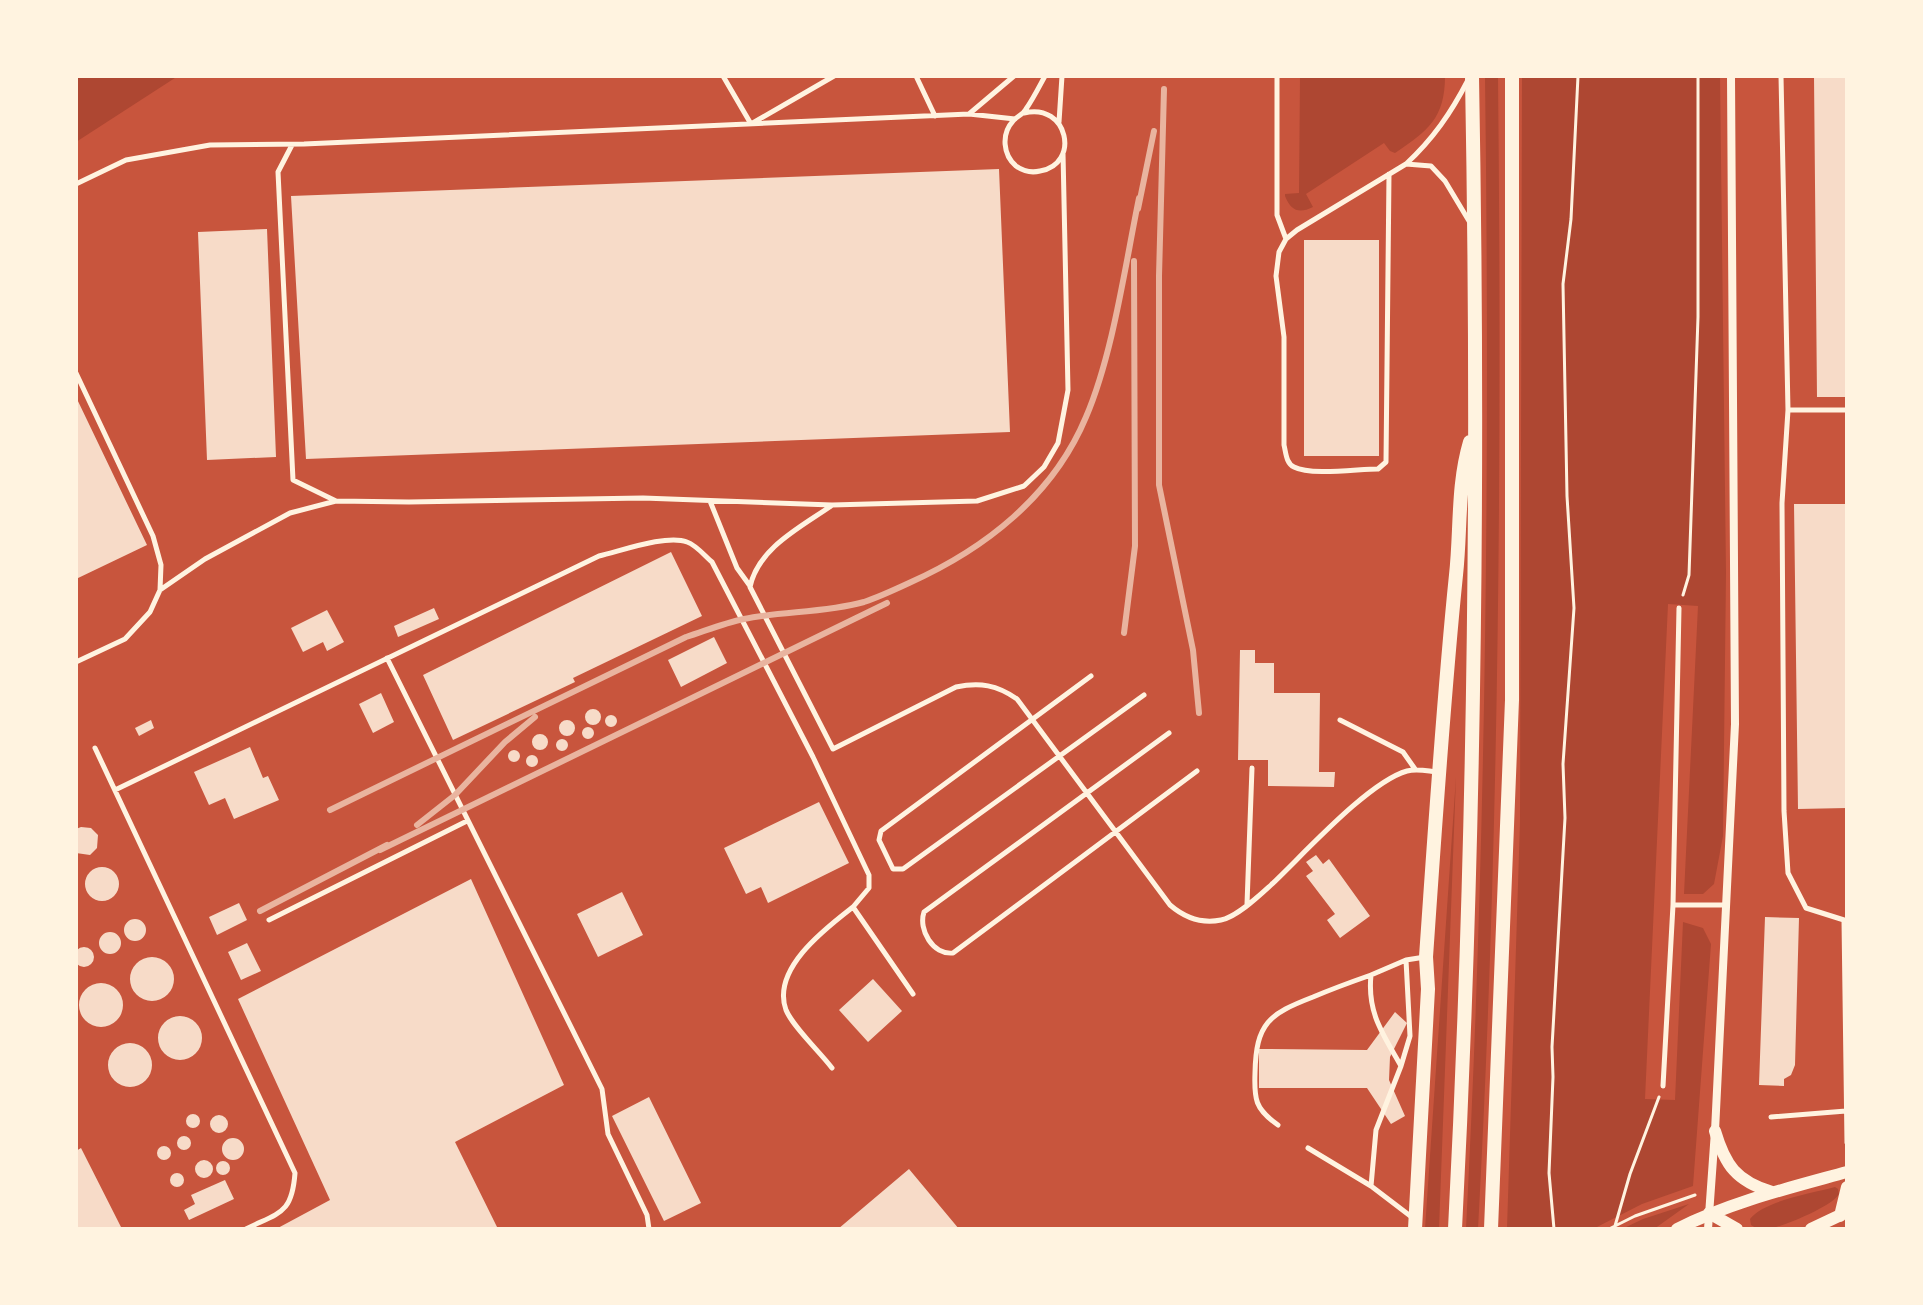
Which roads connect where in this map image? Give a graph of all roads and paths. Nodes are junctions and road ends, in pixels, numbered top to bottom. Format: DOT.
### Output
graph roads {
  1 [pos="723,76"];
  2 [pos="834,76"];
  3 [pos="916,76"];
  4 [pos="1014,76"];
  5 [pos="1045,76"];
  6 [pos="1062,76"];
  7 [pos="1277,76"];
  8 [pos="1471,76"];
  9 [pos="1512,76"];
  10 [pos="1578,76"];
  11 [pos="1698,76"];
  12 [pos="1731,76"];
  13 [pos="1781,76"];
  14 [pos="1024,113"];
  15 [pos="969,114"];
  16 [pos="935,116"];
  17 [pos="1015,119"];
  18 [pos="1059,123"];
  19 [pos="751,124"];
  20 [pos="293,144"];
  21 [pos="1063,153"];
  22 [pos="1406,164"];
  23 [pos="1389,174"];
  24 [pos="76,184"];
  25 [pos="1475,230"];
  26 [pos="1286,239"];
  27 [pos="76,373"];
  28 [pos="1788,410"];
  29 [pos="1847,410"];
  30 [pos="1476,422"];
  31 [pos="710,500"];
  32 [pos="336,501"];
  33 [pos="832,505"];
  34 [pos="750,587"];
  35 [pos="160,590"];
  36 [pos="1679,608"];
  37 [pos="387,658"];
  38 [pos="76,662"];
  39 [pos="1091,676"];
  40 [pos="1144,695"];
  41 [pos="1032,720"];
  42 [pos="1340,720"];
  43 [pos="1169,733"];
  44 [pos="95,748"];
  45 [pos="1060,757"];
  46 [pos="1252,768"];
  47 [pos="1415,769"];
  48 [pos="1197,771"];
  49 [pos="1439,772"];
  50 [pos="115,790"];
  51 [pos="1087,795"];
  52 [pos="467,821"];
  53 [pos="1116,832"];
  54 [pos="1247,905"];
  55 [pos="1673,905"];
  56 [pos="1727,905"];
  57 [pos="853,907"];
  58 [pos="269,920"];
  59 [pos="1845,920"];
  60 [pos="1426,957"];
  61 [pos="1406,960"];
  62 [pos="1371,975"];
  63 [pos="913,994"];
  64 [pos="1401,1066"];
  65 [pos="832,1068"];
  66 [pos="1663,1086"];
  67 [pos="1846,1111"];
  68 [pos="1771,1117"];
  69 [pos="1278,1125"];
  70 [pos="1715,1131"];
  71 [pos="1847,1143"];
  72 [pos="1308,1148"];
  73 [pos="1847,1172"];
  74 [pos="1371,1186"];
  75 [pos="1847,1187"];
  76 [pos="1772,1192"];
  77 [pos="1695,1195"];
  78 [pos="1709,1213"];
  79 [pos="1844,1214"];
  80 [pos="1416,1225"];
  81 [pos="1615,1226"];
  82 [pos="246,1229"];
  83 [pos="649,1229"];
  84 [pos="1455,1229"];
  85 [pos="1491,1229"];
  86 [pos="1554,1229"];
  87 [pos="1609,1229"];
  88 [pos="1677,1229"];
  89 [pos="1708,1229"];
  90 [pos="1737,1229"];
  91 [pos="1811,1229"];
  1 -- 19 [label="lane"];
  2 -- 19 [label="lane"];
  3 -- 16 [label="lane"];
  4 -- 15 [label="lane"];
  5 -- 14 [label="lane"];
  6 -- 18 [label="lane"];
  7 -- 26 [label="lane"];
  8 -- 22 [label="lane"];
  8 -- 25 [label="main road"];
  9 -- 85 [label="main road"];
  10 -- 86 [label="path"];
  11 -- 36 [label="path"];
  12 -- 56 [label="street"];
  13 -- 28 [label="lane"];
  14 -- 17 [label="lane"];
  14 -- 18 [label="lane"];
  15 -- 16 [label="lane"];
  15 -- 17 [label="lane"];
  16 -- 19 [label="lane"];
  17 -- 21 [label="lane"];
  18 -- 21 [label="lane"];
  19 -- 20 [label="lane"];
  20 -- 24 [label="lane"];
  20 -- 32 [label="lane"];
  21 -- 33 [label="lane"];
  22 -- 23 [label="lane"];
  22 -- 25 [label="lane"];
  23 -- 26 [label="lane"];
  23 -- 26 [label="lane"];
  25 -- 30 [label="main road"];
  27 -- 35 [label="lane"];
  28 -- 29 [label="lane"];
  28 -- 59 [label="lane"];
  30 -- 49 [label="main road"];
  30 -- 84 [label="main road"];
  31 -- 32 [label="lane"];
  31 -- 33 [label="lane"];
  31 -- 34 [label="lane"];
  32 -- 35 [label="lane"];
  33 -- 34 [label="lane"];
  34 -- 41 [label="lane"];
  35 -- 38 [label="lane"];
  36 -- 55 [label="lane"];
  37 -- 50 [label="lane"];
  37 -- 52 [label="lane"];
  37 -- 57 [label="lane"];
  39 -- 41 [label="lane"];
  40 -- 45 [label="lane"];
  41 -- 45 [label="lane"];
  41 -- 45 [label="lane"];
  42 -- 47 [label="lane"];
  43 -- 51 [label="lane"];
  44 -- 50 [label="lane"];
  45 -- 51 [label="lane"];
  46 -- 54 [label="lane"];
  47 -- 49 [label="lane"];
  47 -- 54 [label="lane"];
  48 -- 53 [label="lane"];
  49 -- 60 [label="main road"];
  50 -- 82 [label="lane"];
  51 -- 53 [label="lane"];
  51 -- 53 [label="lane"];
  52 -- 58 [label="lane"];
  52 -- 83 [label="lane"];
  53 -- 54 [label="lane"];
  55 -- 56 [label="lane"];
  55 -- 66 [label="lane"];
  56 -- 70 [label="street"];
  57 -- 63 [label="lane"];
  57 -- 65 [label="lane"];
  59 -- 67 [label="lane"];
  60 -- 61 [label="lane"];
  60 -- 80 [label="main road"];
  61 -- 62 [label="lane"];
  61 -- 64 [label="lane"];
  62 -- 64 [label="lane"];
  62 -- 69 [label="lane"];
  64 -- 74 [label="lane"];
  66 -- 81 [label="path"];
  67 -- 68 [label="lane"];
  67 -- 71 [label="lane"];
  70 -- 76 [label="street"];
  70 -- 78 [label="street"];
  72 -- 74 [label="lane"];
  73 -- 76 [label="street"];
  74 -- 80 [label="lane"];
  75 -- 79 [label="street"];
  76 -- 78 [label="street"];
  77 -- 81 [label="path"];
  78 -- 88 [label="street"];
  78 -- 89 [label="street"];
  78 -- 90 [label="street"];
  79 -- 91 [label="street"];
  81 -- 87 [label="path"];
}
